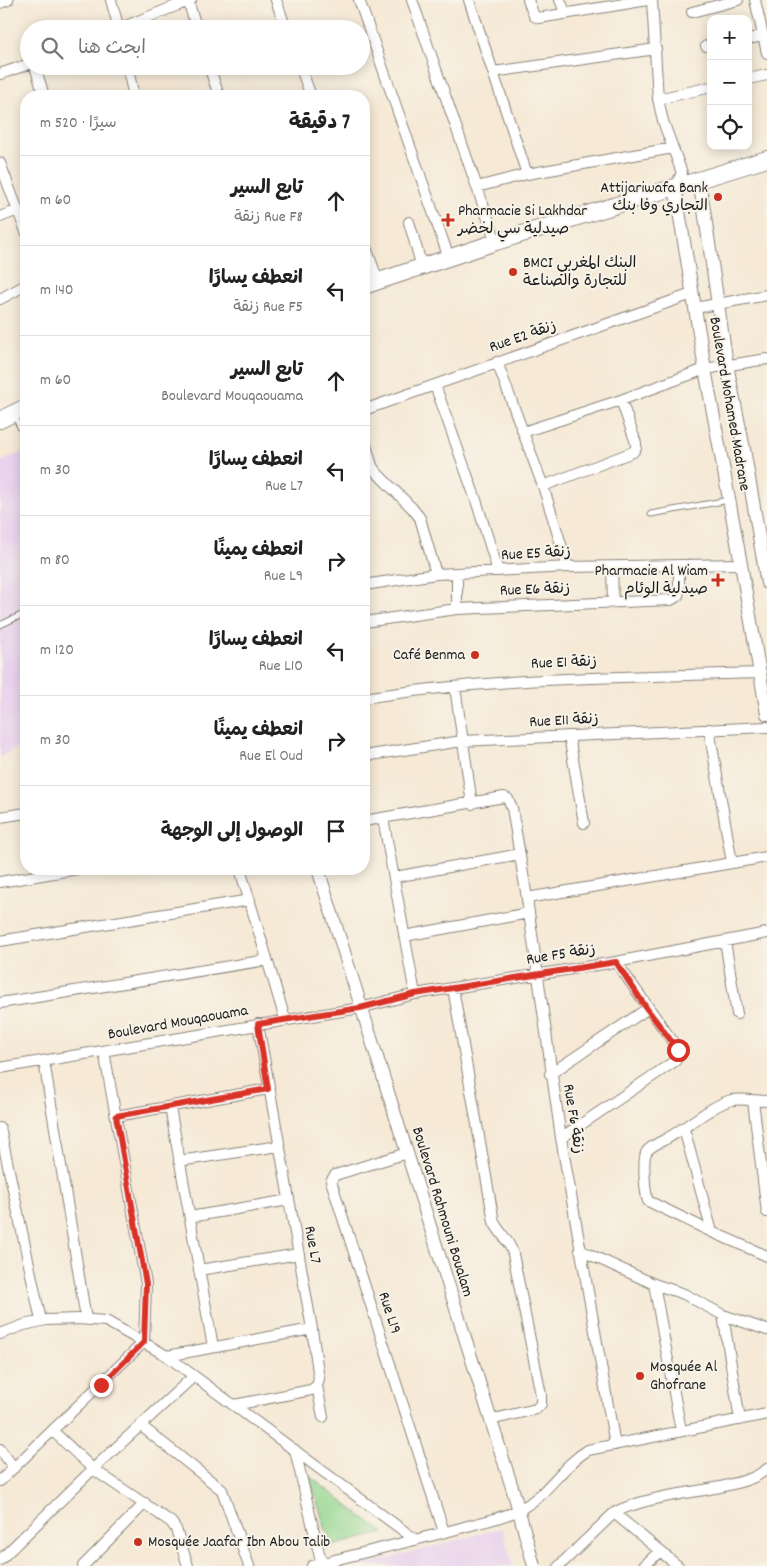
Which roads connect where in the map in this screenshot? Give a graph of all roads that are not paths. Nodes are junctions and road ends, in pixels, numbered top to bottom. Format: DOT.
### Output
graph roads {
  1 [pos="8,0"];
  2 [pos="111,0"];
  3 [pos="276,0"];
  4 [pos="359,0"];
  5 [pos="412,0"];
  6 [pos="469,0"];
  7 [pos="528,0"];
  8 [pos="560,0"];
  9 [pos="648,0"];
  10 [pos="652,0"];
  11 [pos="738,0"];
  12 [pos="755,0"];
  13 [pos="189,1"];
  14 [pos="615,2"];
  15 [pos="0,3"];
  16 [pos="692,12"];
  17 [pos="566,14"];
  18 [pos="117,20"];
  19 [pos="142,20"];
  20 [pos="194,20"];
  21 [pos="283,20"];
  22 [pos="366,20"];
  23 [pos="370,32"];
  24 [pos="763,36"];
  25 [pos="752,38"];
  26 [pos="656,49"];
  27 [pos="767,53"];
  28 [pos="20,67"];
  29 [pos="493,72"];
  30 [pos="0,74"];
  31 [pos="38,75"];
  32 [pos="129,75"];
  33 [pos="212,75"];
  34 [pos="303,75"];
  35 [pos="767,75"];
  36 [pos="752,78"];
  37 [pos="707,88"];
  38 [pos="42,90"];
  39 [pos="133,90"];
  40 [pos="217,90"];
  41 [pos="309,90"];
  42 [pos="658,98"];
  43 [pos="673,148"];
  44 [pos="767,159"];
  45 [pos="0,163"];
  46 [pos="527,174"];
  47 [pos="698,179"];
  48 [pos="678,180"];
  49 [pos="477,187"];
  50 [pos="18,210"];
  51 [pos="20,216"];
  52 [pos="0,217"];
  53 [pos="409,222"];
  54 [pos="496,242"];
  55 [pos="449,258"];
  56 [pos="422,267"];
  57 [pos="371,284"];
  58 [pos="20,288"];
  59 [pos="692,294"];
  60 [pos="767,295"];
  61 [pos="0,299"];
  62 [pos="718,305"];
  63 [pos="695,308"];
  64 [pos="767,359"];
  65 [pos="496,362"];
  66 [pos="727,365"];
  67 [pos="705,369"];
  68 [pos="435,385"];
  69 [pos="621,400"];
  70 [pos="370,408"];
  71 [pos="13,413"];
  72 [pos="20,427"];
  73 [pos="524,432"];
  74 [pos="370,459"];
  75 [pos="543,486"];
  76 [pos="730,500"];
  77 [pos="651,514"];
  78 [pos="741,564"];
  79 [pos="679,566"];
  80 [pos="568,567"];
  81 [pos="612,567"];
  82 [pos="498,571"];
  83 [pos="456,573"];
  84 [pos="436,574"];
  85 [pos="370,584"];
  86 [pos="767,584"];
  87 [pos="613,602"];
  88 [pos="458,609"];
  89 [pos="20,616"];
  90 [pos="370,621"];
  91 [pos="0,625"];
  92 [pos="764,673"];
  93 [pos="455,687"];
  94 [pos="370,697"];
  95 [pos="767,714"];
  96 [pos="767,727"];
  97 [pos="709,729"];
  98 [pos="569,736"];
  99 [pos="462,741"];
  100 [pos="370,755"];
  101 [pos="472,804"];
  102 [pos="20,814"];
  103 [pos="0,817"];
  104 [pos="383,818"];
  105 [pos="370,820"];
  106 [pos="584,823"];
  107 [pos="520,854"];
  108 [pos="767,857"];
  109 [pos="732,863"];
  110 [pos="41,875"];
  111 [pos="242,875"];
  112 [pos="320,875"];
  113 [pos="395,877"];
  114 [pos="0,882"];
  115 [pos="527,898"];
  116 [pos="250,900"];
  117 [pos="529,913"];
  118 [pos="767,933"];
  119 [pos="404,936"];
  120 [pos="0,941"];
  121 [pos="725,941"];
  122 [pos="267,960"];
  123 [pos="616,962"];
  124 [pos="537,974"];
  125 [pos="453,988"];
  126 [pos="415,994"];
  127 [pos="0,1003"];
  128 [pos="360,1008"];
  129 [pos="647,1009"];
  130 [pos="737,1014"];
  131 [pos="286,1019"];
  132 [pos="258,1024"];
  133 [pos="104,1051"];
  134 [pos="44,1060"];
  135 [pos="0,1068"];
  136 [pos="550,1074"];
  137 [pos="268,1089"];
  138 [pos="753,1101"];
  139 [pos="767,1101"];
  140 [pos="170,1107"];
  141 [pos="116,1116"];
  142 [pos="0,1128"];
  143 [pos="684,1129"];
  144 [pos="561,1138"];
  145 [pos="279,1146"];
  146 [pos="407,1152"];
  147 [pos="179,1161"];
  148 [pos="289,1200"];
  149 [pos="767,1212"];
  150 [pos="190,1217"];
  151 [pos="712,1232"];
  152 [pos="580,1250"];
  153 [pos="299,1254"];
  154 [pos="767,1256"];
  155 [pos="199,1270"];
  156 [pos="654,1284"];
  157 [pos="723,1315"];
  158 [pos="86,1320"];
  159 [pos="41,1321"];
  160 [pos="312,1328"];
  161 [pos="767,1330"];
  162 [pos="0,1334"];
  163 [pos="144,1342"];
  164 [pos="213,1347"];
  165 [pos="166,1356"];
  166 [pos="194,1376"];
  167 [pos="317,1386"];
  168 [pos="234,1406"];
  169 [pos="767,1414"];
  170 [pos="323,1417"];
  171 [pos="490,1420"];
  172 [pos="740,1420"];
  173 [pos="140,1425"];
  174 [pos="53,1431"];
  175 [pos="681,1431"];
  176 [pos="615,1445"];
  177 [pos="0,1449"];
  178 [pos="295,1450"];
  179 [pos="14,1468"];
  180 [pos="94,1469"];
  181 [pos="767,1469"];
  182 [pos="0,1481"];
  183 [pos="145,1503"];
  184 [pos="518,1511"];
  185 [pos="614,1513"];
  186 [pos="444,1532"];
  187 [pos="416,1540"];
  188 [pos="659,1552"];
  189 [pos="0,1560"];
  190 [pos="319,1565"];
  191 [pos="83,1566"];
  192 [pos="188,1566"];
  193 [pos="249,1566"];
  194 [pos="534,1566"];
  195 [pos="559,1566"];
  196 [pos="644,1566"];
  197 [pos="678,1566"];
  1 -- 15 [label="street"];
  2 -- 18 [label="street"];
  3 -- 21 [label="street"];
  4 -- 22 [label="street"];
  5 -- 49 [label="street"];
  6 -- 29 [label="street"];
  7 -- 17 [label="street"];
  8 -- 17 [label="street"];
  9 -- 14 [label="street"];
  10 -- 26 [label="street"];
  11 -- 16 [label="street"];
  12 -- 24 [label="street"];
  13 -- 19 [label="street"];
  13 -- 20 [label="street"];
  14 -- 17 [label="street"];
  23 -- 55 [label="street"];
  24 -- 25 [label="street"];
  24 -- 27 [label="street"];
  26 -- 29 [label="street"];
  26 -- 42 [label="street"];
  28 -- 30 [label="street"];
  29 -- 46 [label="street"];
  31 -- 38 [label="street"];
  32 -- 39 [label="street"];
  33 -- 40 [label="street"];
  34 -- 41 [label="street"];
  35 -- 36 [label="street"];
  37 -- 42 [label="street"];
  42 -- 43 [label="street"];
  43 -- 46 [label="street"];
  43 -- 48 [label="street"];
  44 -- 47 [label="main road"];
  45 -- 50 [label="street"];
  46 -- 49 [label="street"];
  47 -- 48 [label="main road"];
  47 -- 62 [label="street, Boulevard Mohamed Madrane"];
  48 -- 54 [label="main road"];
  48 -- 59 [label="street, Boulevard Mohamed Madrane"];
  49 -- 54 [label="street"];
  50 -- 51 [label="street"];
  50 -- 52 [label="street"];
  53 -- 56 [label="street"];
  54 -- 55 [label="main road"];
  55 -- 56 [label="main road"];
  56 -- 57 [label="main road"];
  58 -- 61 [label="street"];
  59 -- 63 [label="street, Boulevard Mohamed Madrane"];
  59 -- 65 [label="street, Rue E2 زنقة"];
  60 -- 62 [label="street"];
  62 -- 63 [label="street"];
  62 -- 66 [label="street, Boulevard Mohamed Madrane"];
  63 -- 67 [label="street, Boulevard Mohamed Madrane"];
  64 -- 66 [label="street"];
  65 -- 68 [label="street, Rue E2 زنقة"];
  65 -- 73 [label="street"];
  66 -- 67 [label="street"];
  66 -- 86 [label="street, Boulevard Mohamed Madrane"];
  67 -- 69 [label="street"];
  67 -- 76 [label="street, Boulevard Mohamed Madrane"];
  68 -- 70 [label="street, Rue E2 زنقة"];
  68 -- 82 [label="street"];
  69 -- 73 [label="street"];
  69 -- 75 [label="street"];
  71 -- 72 [label="lane"];
  73 -- 75 [label="street"];
  74 -- 84 [label="street"];
  75 -- 80 [label="street"];
  76 -- 77 [label="lane"];
  76 -- 78 [label="street, Boulevard Mohamed Madrane"];
  78 -- 79 [label="street, Rue E5 زنقة"];
  78 -- 92 [label="street, Boulevard Mohamed Madrane"];
  79 -- 81 [label="street, Rue E5 زنقة"];
  79 -- 87 [label="street, Rue E6 زنقة"];
  80 -- 81 [label="street, Rue E5 زنقة"];
  80 -- 82 [label="street, Rue E5 زنقة"];
  81 -- 87 [label="street"];
  82 -- 83 [label="street, Rue E5 زنقة"];
  83 -- 84 [label="street, Rue E5 زنقة"];
  83 -- 88 [label="street"];
  84 -- 85 [label="street, Rue E5 زنقة"];
  87 -- 88 [label="street, Rue E6 زنقة"];
  88 -- 90 [label="street, Rue E6 زنقة"];
  89 -- 91 [label="lane"];
  92 -- 93 [label="street, Rue E1 زنقة"];
  92 -- 95 [label="street, Boulevard Mohamed Madrane"];
  93 -- 94 [label="street, Rue E1 زنقة"];
  93 -- 99 [label="street"];
  96 -- 97 [label="street, Rue E11 زنقة"];
  97 -- 98 [label="street, Rue E11 زنقة"];
  97 -- 109 [label="street"];
  98 -- 99 [label="street, Rue E11 زنقة"];
  98 -- 106 [label="street"];
  99 -- 100 [label="street, Rue E11 زنقة"];
  99 -- 101 [label="street"];
  101 -- 104 [label="street"];
  101 -- 107 [label="street, Rue F6 زنقة"];
  102 -- 103 [label="street"];
  104 -- 105 [label="street"];
  104 -- 113 [label="street"];
  107 -- 113 [label="street"];
  107 -- 115 [label="street, Rue F6 زنقة"];
  108 -- 109 [label="street"];
  109 -- 115 [label="street"];
  110 -- 114 [label="street"];
  111 -- 116 [label="street"];
  112 -- 128 [label="street, Boulevard Rahmouni Boualam"];
  113 -- 119 [label="street"];
  115 -- 117 [label="street, Rue F6 زنقة"];
  116 -- 120 [label="street"];
  116 -- 122 [label="street"];
  117 -- 119 [label="street"];
  117 -- 124 [label="street, Rue F6 زنقة"];
  118 -- 121 [label="street, Rue F5 زنقة"];
  119 -- 126 [label="street"];
  121 -- 123 [label="street, Rue F5 زنقة"];
  121 -- 130 [label="street"];
  122 -- 127 [label="street"];
  122 -- 131 [label="street"];
  123 -- 124 [label="street, Rue F5 زنقة"];
  123 -- 129 [label="street"];
  124 -- 125 [label="street, Rue F5 زنقة"];
  124 -- 136 [label="street, Rue F6 زنقة"];
  125 -- 126 [label="street, Rue F5 زنقة"];
  125 -- 171 [label="street"];
  126 -- 128 [label="street, Rue F5 زنقة"];
  128 -- 131 [label="street, Boulevard Mouqaouama"];
  128 -- 146 [label="street, Boulevard Rahmouni Boualam"];
  129 -- 136 [label="street"];
  129 -- 144 [label="street"];
  131 -- 132 [label="street, Boulevard Mouqaouama"];
  132 -- 133 [label="street, Boulevard Mouqaouama"];
  132 -- 137 [label="street, Rue L7"];
  133 -- 134 [label="street, Boulevard Mouqaouama"];
  133 -- 141 [label="street"];
  134 -- 135 [label="street, Boulevard Mouqaouama"];
  134 -- 158 [label="street"];
  136 -- 144 [label="street, Rue F6 زنقة"];
  137 -- 140 [label="street"];
  137 -- 145 [label="street, Rue L7"];
  138 -- 139 [label="street"];
  138 -- 143 [label="street"];
  138 -- 149 [label="street"];
  140 -- 141 [label="street"];
  140 -- 147 [label="street"];
  141 -- 163 [label="street"];
  142 -- 159 [label="street"];
  143 -- 151 [label="street"];
  143 -- 151 [label="street"];
  144 -- 152 [label="street, Rue F6 زنقة"];
  145 -- 147 [label="street"];
  145 -- 148 [label="street, Rue L7"];
  146 -- 171 [label="street, Boulevard Rahmouni Boualam"];
  146 -- 186 [label="street, Rue L19"];
  147 -- 150 [label="street"];
  148 -- 150 [label="street"];
  148 -- 153 [label="street, Rue L7"];
  150 -- 155 [label="street"];
  151 -- 154 [label="street"];
  152 -- 156 [label="street"];
  152 -- 176 [label="street, Rue F6 زنقة"];
  153 -- 155 [label="street"];
  153 -- 160 [label="street, Rue L7"];
  155 -- 164 [label="street"];
  156 -- 157 [label="street"];
  156 -- 175 [label="street"];
  157 -- 161 [label="street"];
  157 -- 172 [label="street"];
  158 -- 159 [label="street"];
  158 -- 163 [label="street"];
  159 -- 162 [label="street"];
  160 -- 164 [label="street"];
  160 -- 167 [label="street, Rue L7"];
  163 -- 165 [label="street"];
  163 -- 174 [label="street"];
  164 -- 165 [label="street"];
  165 -- 166 [label="street"];
  166 -- 168 [label="street"];
  166 -- 173 [label="street"];
  167 -- 168 [label="street"];
  167 -- 170 [label="street, Rue L7"];
  168 -- 178 [label="street"];
  169 -- 172 [label="street"];
  171 -- 184 [label="street, Boulevard Rahmouni Boualam"];
  172 -- 175 [label="street"];
  173 -- 180 [label="street"];
  173 -- 193 [label="street"];
  174 -- 179 [label="street"];
  174 -- 180 [label="street"];
  175 -- 176 [label="street"];
  176 -- 184 [label="street"];
  177 -- 179 [label="street"];
  178 -- 187 [label="street"];
  178 -- 190 [label="street"];
  179 -- 182 [label="street"];
  180 -- 183 [label="street"];
  180 -- 189 [label="street"];
  181 -- 185 [label="street"];
  183 -- 191 [label="street"];
  183 -- 192 [label="street"];
  184 -- 186 [label="street"];
  184 -- 194 [label="street, Boulevard Rahmouni Boualam"];
  185 -- 188 [label="street"];
  185 -- 195 [label="street"];
  186 -- 187 [label="street"];
  187 -- 190 [label="street"];
  188 -- 196 [label="street"];
  188 -- 197 [label="street"];
}
